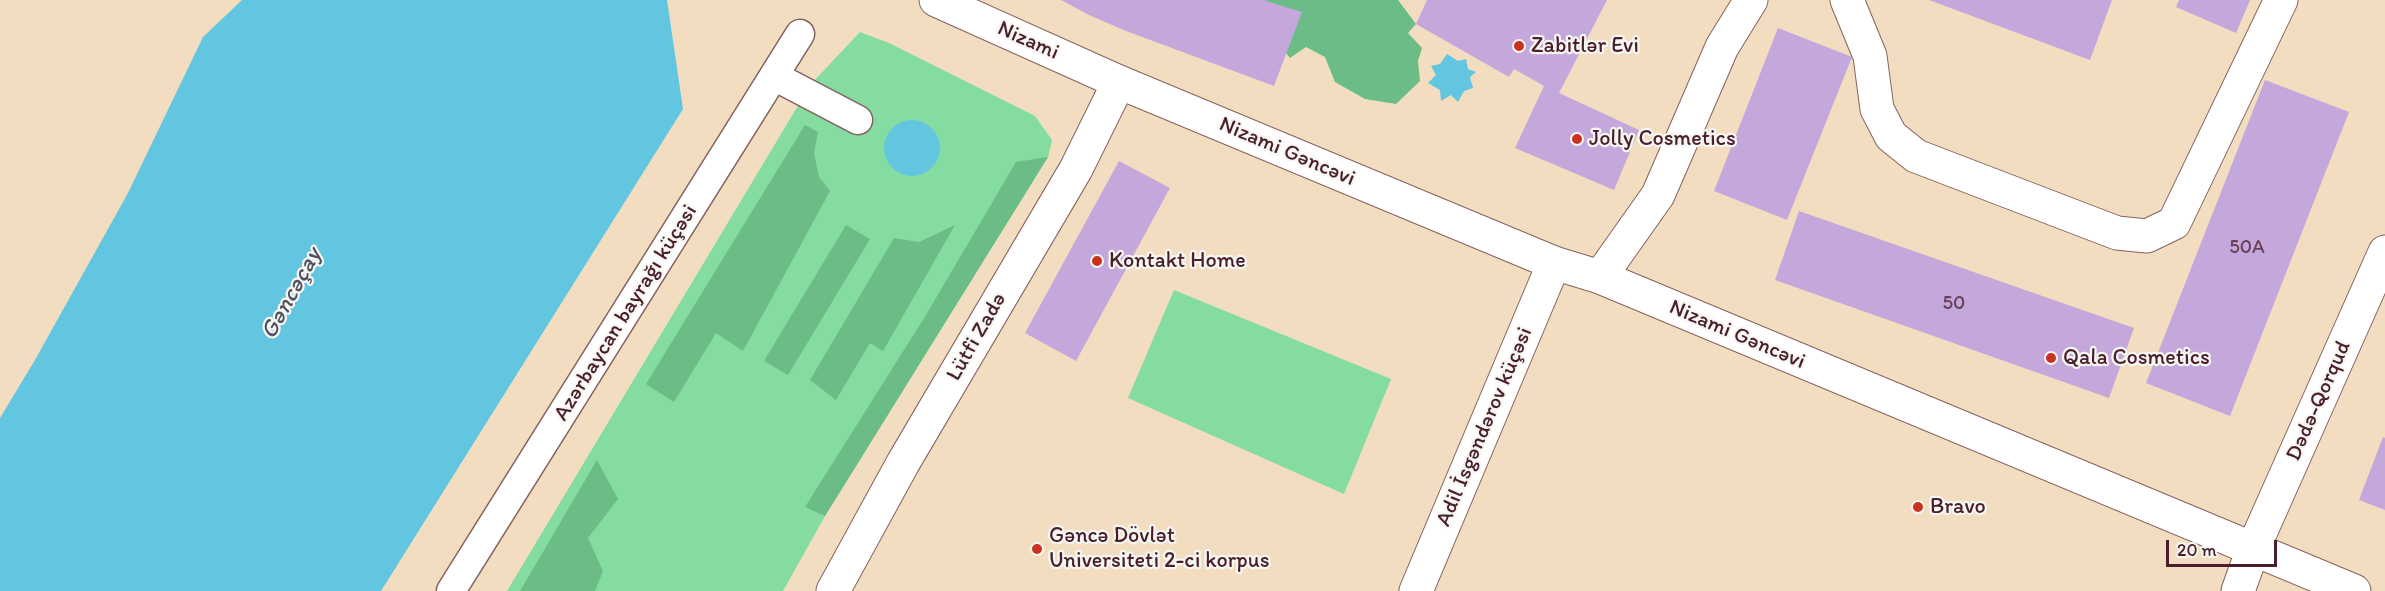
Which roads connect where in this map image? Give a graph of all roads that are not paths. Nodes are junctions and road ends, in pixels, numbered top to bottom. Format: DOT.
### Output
graph roads {
  1 [pos="936,0"];
  2 [pos="1751,0"];
  3 [pos="1847,0"];
  4 [pos="2282,0"];
  5 [pos="800,34"];
  6 [pos="774,76"];
  7 [pos="1119,82"];
  8 [pos="858,120"];
  9 [pos="2385,252"];
  10 [pos="1554,263"];
  11 [pos="1600,277"];
  12 [pos="2253,549"];
  13 [pos="451,591"];
  14 [pos="833,591"];
  15 [pos="1416,591"];
  16 [pos="2238,591"];
  17 [pos="2354,591"];
  1 -- 7 [label="street, Nizami"];
  2 -- 11 [label="street"];
  3 -- 4 [label="street"];
  5 -- 6 [label="street, Azərbaycan bayrağı küçəsi"];
  6 -- 8 [label="street"];
  6 -- 13 [label="street, Azərbaycan bayrağı küçəsi"];
  7 -- 10 [label="street, Nizami Gəncəvi"];
  7 -- 14 [label="street, Lütfi Zadə"];
  9 -- 12 [label="street, Dədə-Qorqud"];
  10 -- 11 [label="street, Nizami Gəncəvi"];
  10 -- 15 [label="street, Adil İsgəndərov küçəsi"];
  11 -- 12 [label="street, Nizami Gəncəvi"];
  12 -- 16 [label="street, Dədə-Qorqud"];
  12 -- 17 [label="street, Nizami Gəncəvi"];
}
